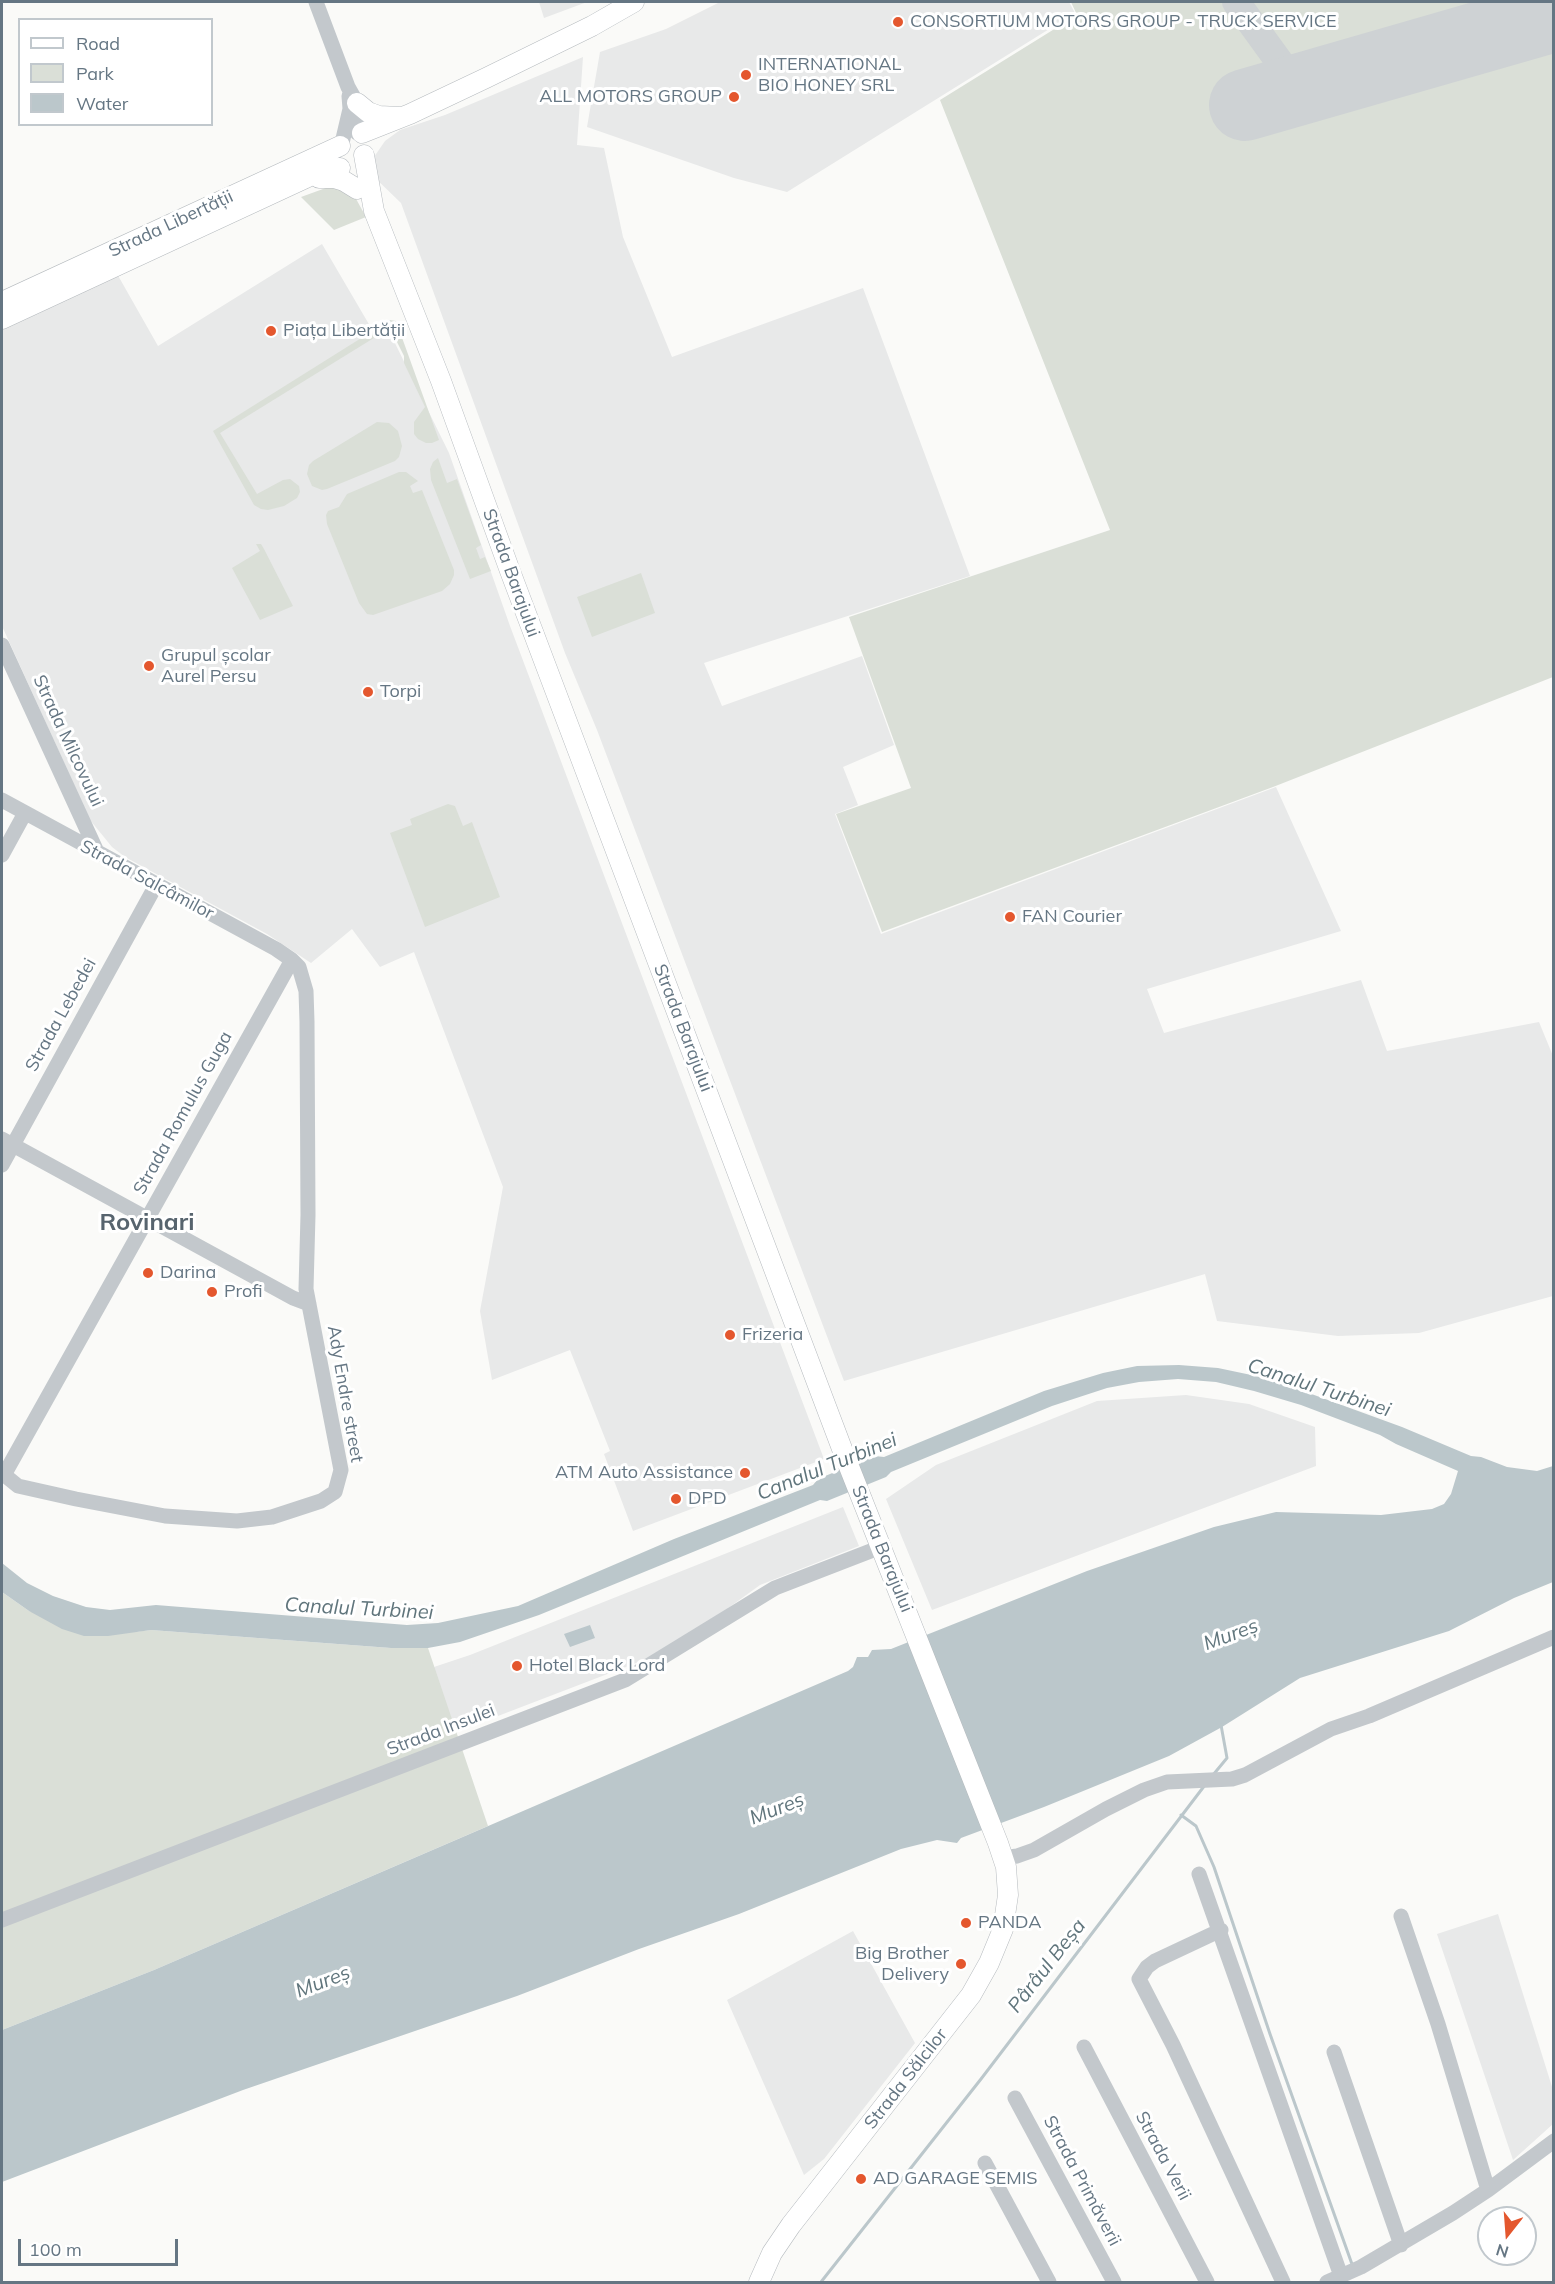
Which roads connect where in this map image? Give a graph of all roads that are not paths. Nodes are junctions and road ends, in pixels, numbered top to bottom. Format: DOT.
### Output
graph roads {
  1 [pos="316,2"];
  2 [pos="634,2"];
  3 [pos="353,95"];
  4 [pos="407,115"];
  5 [pos="355,143"];
  6 [pos="342,169"];
  7 [pos="290,185"];
  8 [pos="357,189"];
  9 [pos="374,211"];
  10 [pos="2,302"];
  11 [pos="2,319"];
  12 [pos="2,645"];
  13 [pos="2,800"];
  14 [pos="25,813"];
  15 [pos="98,854"];
  16 [pos="2,855"];
  17 [pos="156,885"];
  18 [pos="292,960"];
  19 [pos="7,1142"];
  20 [pos="2,1165"];
  21 [pos="146,1218"];
  22 [pos="309,1304"];
  23 [pos="3,1474"];
  24 [pos="881,1546"];
  25 [pos="1554,1637"];
  26 [pos="1001,1850"];
  27 [pos="1199,1874"];
  28 [pos="1401,1916"];
  29 [pos="2,1920"];
  30 [pos="1221,1930"];
  31 [pos="1084,2047"];
  32 [pos="1334,2052"];
  33 [pos="1015,2098"];
  34 [pos="1554,2141"];
  35 [pos="985,2163"];
  36 [pos="1488,2190"];
  37 [pos="1401,2245"];
  38 [pos="1344,2275"];
  39 [pos="759,2283"];
  40 [pos="1049,2283"];
  41 [pos="1114,2283"];
  42 [pos="1207,2283"];
  43 [pos="1283,2283"];
  1 -- 3 [label="street"];
  2 -- 4 [label="main road, Strada Libertății"];
  3 -- 4 [label="main road"];
  3 -- 5 [label="street"];
  4 -- 5 [label="main road, Strada Libertății"];
  5 -- 6 [label="main road"];
  5 -- 9 [label="main road, Strada Barajului"];
  5 -- 10 [label="main road, Strada Libertății"];
  6 -- 7 [label="main road, Strada Libertății"];
  6 -- 8 [label="main road, Strada Barajului"];
  7 -- 8 [label="main road"];
  7 -- 11 [label="main road, Strada Libertății"];
  8 -- 9 [label="main road, Strada Barajului"];
  9 -- 24 [label="main road, Strada Barajului"];
  12 -- 15 [label="street, Strada Milcovului"];
  13 -- 14 [label="street, Strada Salcâmilor"];
  14 -- 15 [label="street, Strada Salcâmilor"];
  14 -- 16 [label="street"];
  15 -- 17 [label="street, Strada Salcâmilor"];
  17 -- 18 [label="street, Strada Salcâmilor"];
  17 -- 19 [label="street, Strada Lebedei"];
  18 -- 21 [label="street, Strada Romulus Guga"];
  18 -- 22 [label="street, Ady Endre street"];
  19 -- 20 [label="street, Strada Lebedei"];
  19 -- 21 [label="street"];
  21 -- 22 [label="street"];
  21 -- 23 [label="street, Strada Romulus Guga"];
  22 -- 23 [label="street, Ady Endre street"];
  24 -- 26 [label="main road, Strada Barajului"];
  24 -- 29 [label="street, Strada Insulei"];
  25 -- 26 [label="street"];
  26 -- 39 [label="main road, Strada Sălcilor"];
  27 -- 30 [label="street"];
  28 -- 36 [label="street"];
  30 -- 38 [label="street"];
  30 -- 43 [label="street"];
  31 -- 42 [label="street, Strada Verii"];
  32 -- 37 [label="street"];
  33 -- 41 [label="street, Strada Primăverii"];
  34 -- 36 [label="street"];
  35 -- 40 [label="street"];
  36 -- 37 [label="street"];
  37 -- 38 [label="street"];
}
